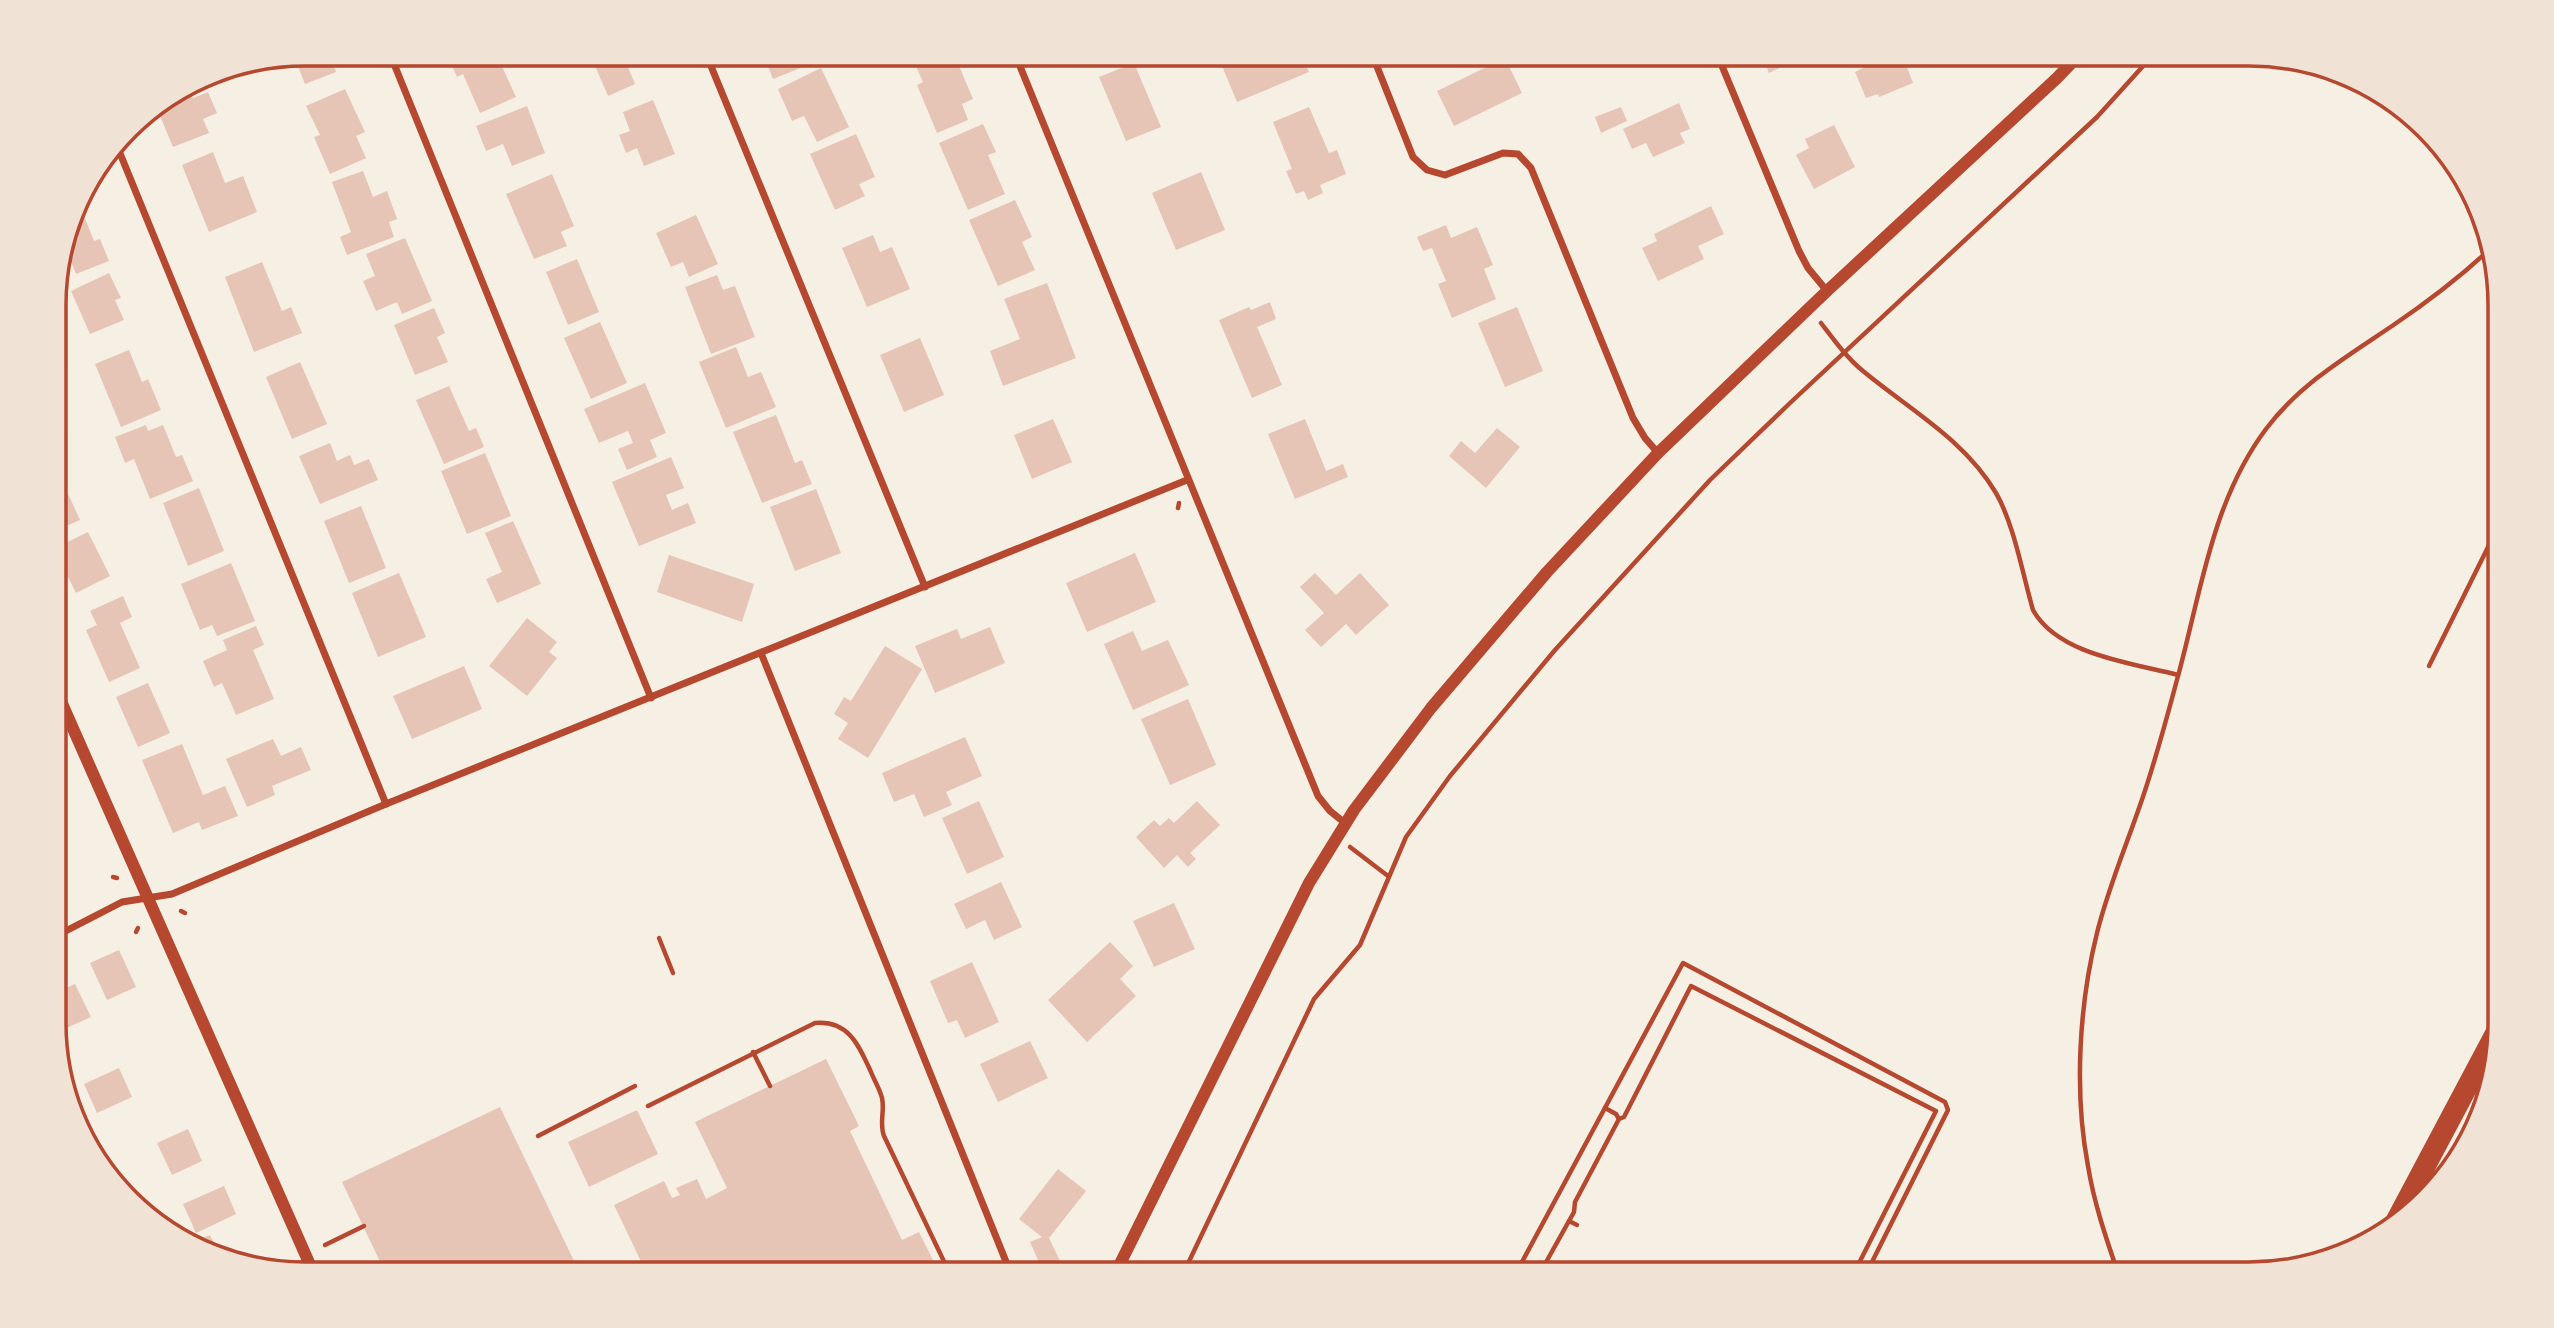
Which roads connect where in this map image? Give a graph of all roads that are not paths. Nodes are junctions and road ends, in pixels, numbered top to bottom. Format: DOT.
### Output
graph roads {
  1 [pos="1376,66"];
  2 [pos="1722,66"];
  3 [pos="2070,66"];
  4 [pos="395,67"];
  5 [pos="711,67"];
  6 [pos="1019,67"];
  7 [pos="121,155"];
  8 [pos="1827,291"];
  9 [pos="1658,453"];
  10 [pos="1187,480"];
  11 [pos="925,587"];
  12 [pos="761,653"];
  13 [pos="651,698"];
  14 [pos="66,713"];
  15 [pos="386,804"];
  16 [pos="1345,823"];
  17 [pos="149,899"];
  18 [pos="66,931"];
  19 [pos="2485,1053"];
  20 [pos="2406,1202"];
  21 [pos="309,1262"];
  22 [pos="1006,1262"];
  23 [pos="1121,1262"];
  1 -- 9 [label="street"];
  2 -- 8 [label="street"];
  3 -- 8 [label="street"];
  4 -- 13 [label="street"];
  5 -- 11 [label="street"];
  6 -- 10 [label="street"];
  7 -- 15 [label="street"];
  8 -- 9 [label="street"];
  9 -- 16 [label="street"];
  10 -- 11 [label="street"];
  10 -- 16 [label="street"];
  11 -- 12 [label="street"];
  12 -- 13 [label="street"];
  12 -- 22 [label="street"];
  13 -- 15 [label="street"];
  14 -- 17 [label="street"];
  15 -- 17 [label="street"];
  16 -- 23 [label="street"];
  17 -- 18 [label="street"];
  17 -- 21 [label="street"];
  19 -- 20 [label="highway"];
}
